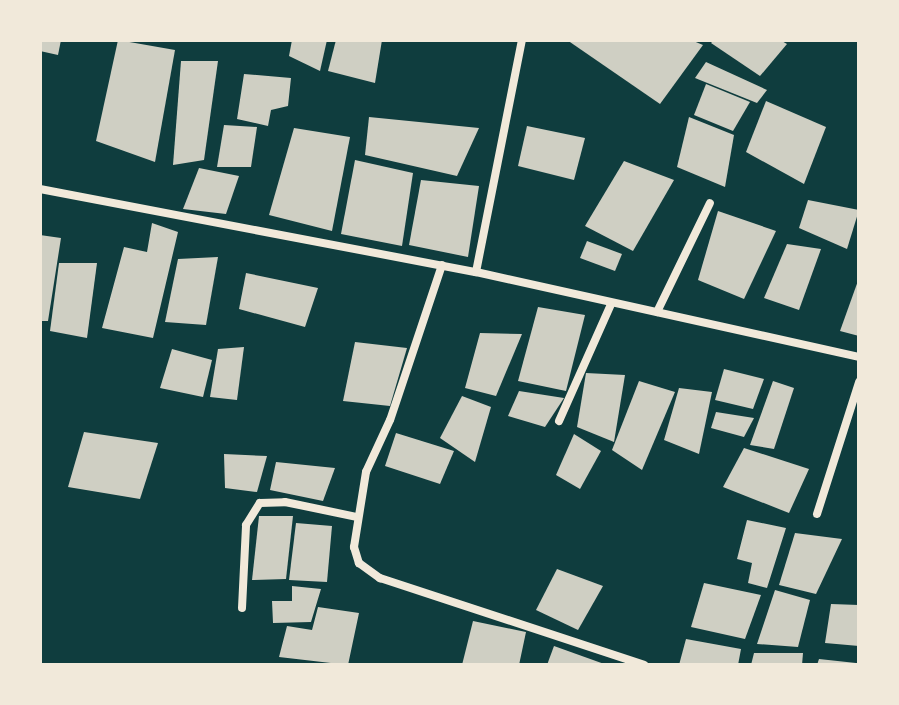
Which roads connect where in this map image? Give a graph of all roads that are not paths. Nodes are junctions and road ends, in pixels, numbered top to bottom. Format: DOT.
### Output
graph roads {
  1 [pos="522,40"];
  2 [pos="40,189"];
  3 [pos="710,203"];
  4 [pos="442,265"];
  5 [pos="476,272"];
  6 [pos="611,304"];
  7 [pos="657,312"];
  8 [pos="859,357"];
  9 [pos="859,382"];
  10 [pos="559,421"];
  11 [pos="817,514"];
  12 [pos="357,517"];
  13 [pos="242,608"];
  14 [pos="644,665"];
  1 -- 5 [label="street"];
  2 -- 4 [label="street"];
  3 -- 7 [label="street"];
  4 -- 5 [label="street"];
  4 -- 12 [label="street"];
  5 -- 6 [label="street"];
  6 -- 7 [label="street"];
  6 -- 10 [label="street"];
  7 -- 8 [label="street"];
  9 -- 11 [label="street"];
  12 -- 13 [label="street"];
  12 -- 14 [label="street"];
}
